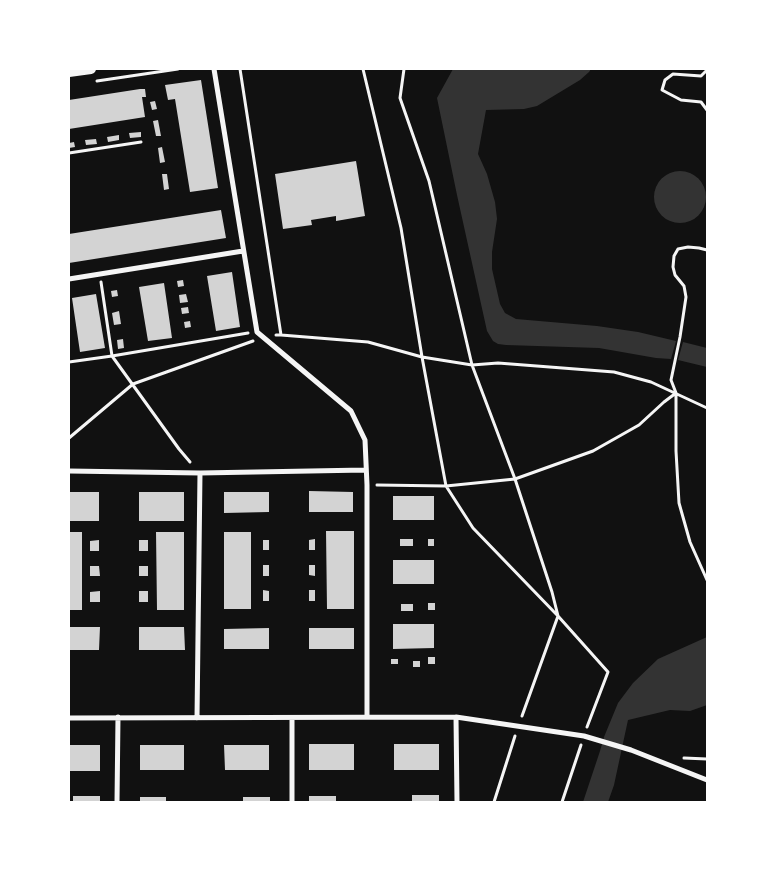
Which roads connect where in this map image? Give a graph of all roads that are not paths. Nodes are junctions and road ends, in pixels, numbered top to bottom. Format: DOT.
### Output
graph roads {
  1 [pos="91,69"];
  2 [pos="214,69"];
  3 [pos="69,72"];
  4 [pos="243,251"];
  5 [pos="69,279"];
  6 [pos="365,470"];
  7 [pos="69,471"];
  8 [pos="200,473"];
  9 [pos="367,716"];
  10 [pos="456,717"];
  11 [pos="69,718"];
  12 [pos="118,718"];
  13 [pos="197,718"];
  14 [pos="292,718"];
  15 [pos="707,780"];
  16 [pos="117,802"];
  17 [pos="292,802"];
  18 [pos="457,802"];
  1 -- 3 [label="main road"];
  2 -- 4 [label="street"];
  4 -- 5 [label="street"];
  4 -- 6 [label="street"];
  6 -- 8 [label="street"];
  6 -- 9 [label="street"];
  7 -- 8 [label="street"];
  8 -- 13 [label="street"];
  9 -- 10 [label="street"];
  9 -- 14 [label="street"];
  10 -- 15 [label="street"];
  10 -- 18 [label="street"];
  11 -- 12 [label="street"];
  12 -- 13 [label="street"];
  12 -- 16 [label="street"];
  13 -- 14 [label="street"];
  14 -- 17 [label="street"];
}
